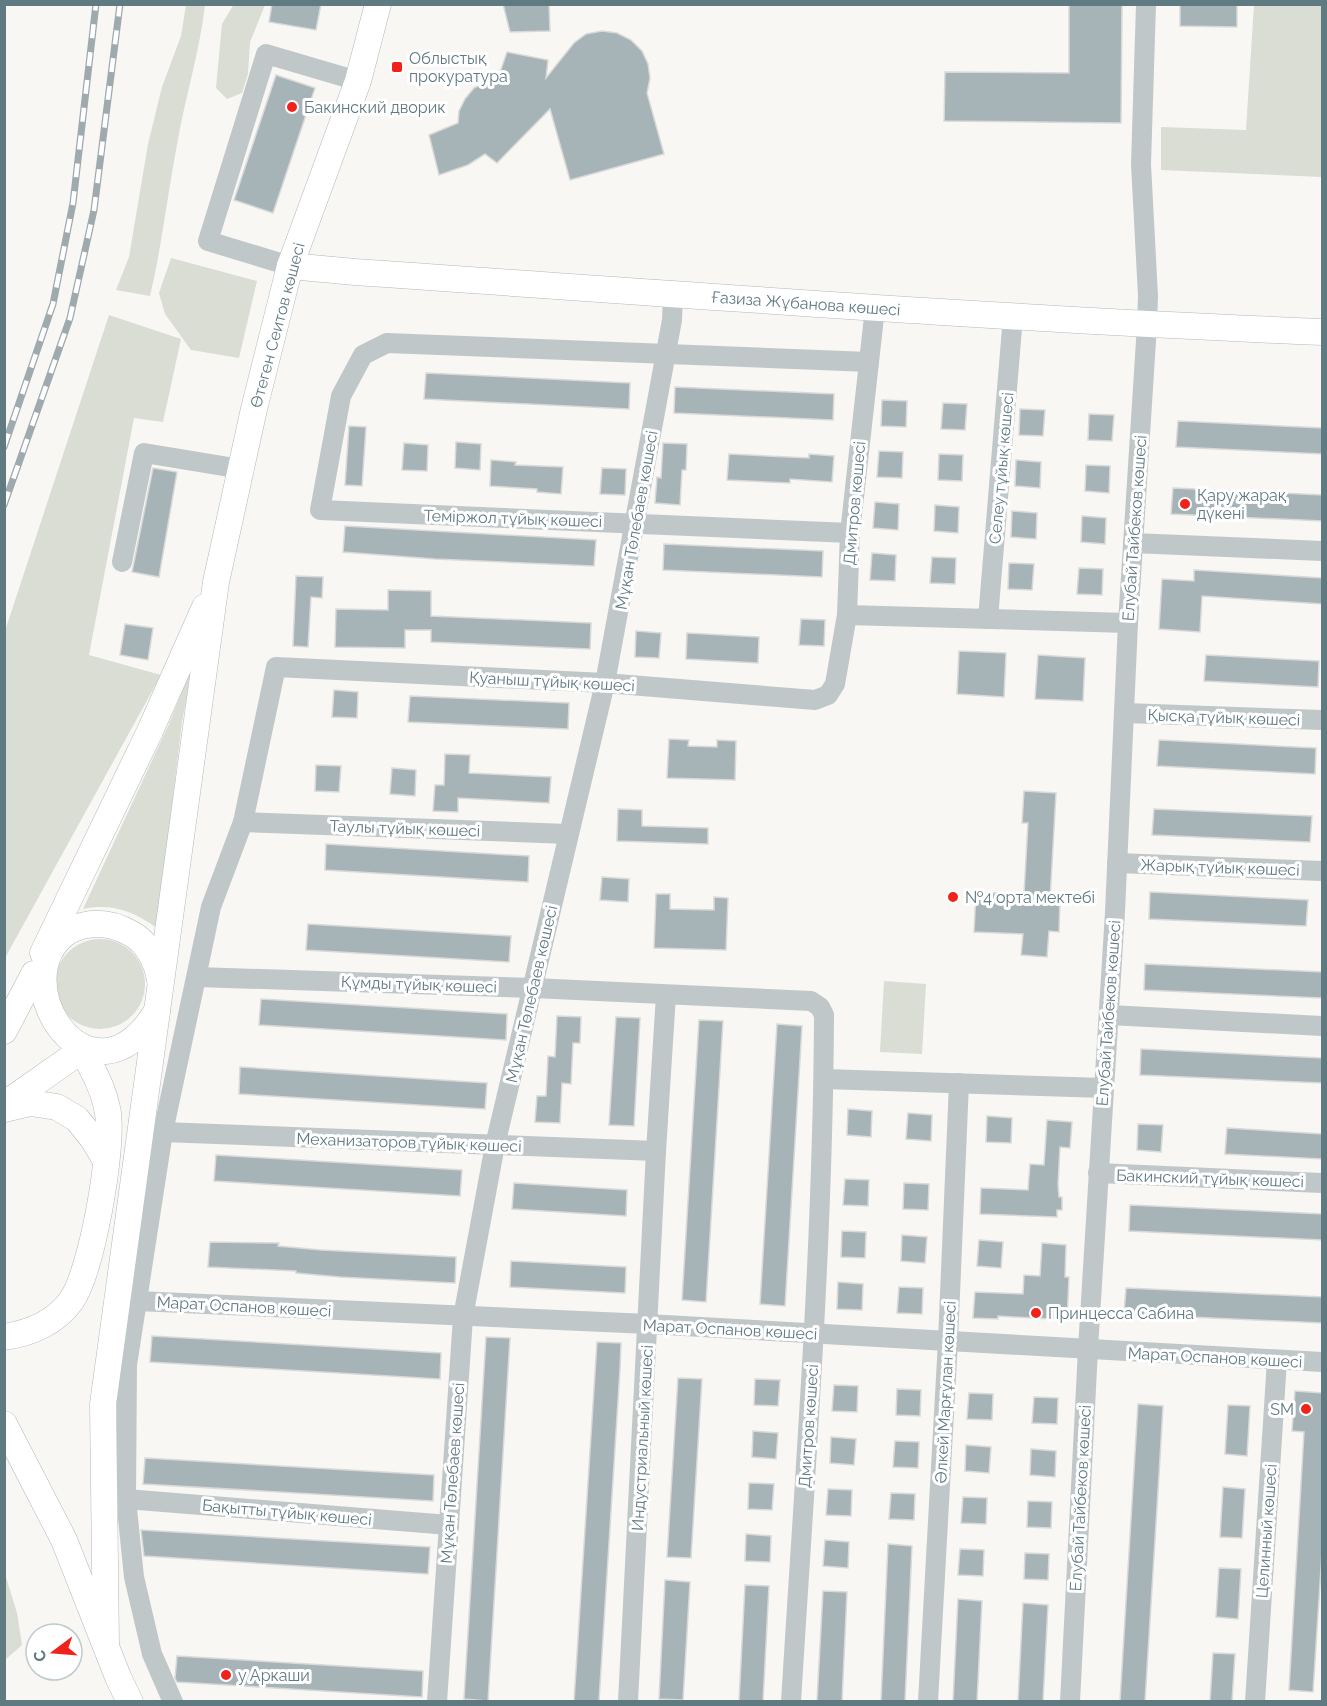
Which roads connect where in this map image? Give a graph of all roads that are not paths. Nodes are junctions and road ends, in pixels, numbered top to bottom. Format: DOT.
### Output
graph roads {
  1 [pos="378,4"];
  2 [pos="1146,4"];
  3 [pos="358,81"];
  4 [pos="291,266"];
  5 [pos="673,293"];
  6 [pos="874,308"];
  7 [pos="1013,316"];
  8 [pos="1147,325"];
  9 [pos="1323,332"];
  10 [pos="666,354"];
  11 [pos="869,362"];
  12 [pos="241,469"];
  13 [pos="635,523"];
  14 [pos="850,533"];
  15 [pos="1133,543"];
  16 [pos="1323,551"];
  17 [pos="122,562"];
  18 [pos="216,582"];
  19 [pos="847,615"];
  20 [pos="988,619"];
  21 [pos="1128,623"];
  22 [pos="605,683"];
  23 [pos="828,695"];
  24 [pos="1125,713"];
  25 [pos="1323,720"];
  26 [pos="243,822"];
  27 [pos="568,834"];
  28 [pos="1117,863"];
  29 [pos="1323,871"];
  30 [pos="38,963"];
  31 [pos="197,977"];
  32 [pos="533,988"];
  33 [pos="666,994"];
  34 [pos="160,999"];
  35 [pos="820,1007"];
  36 [pos="1109,1015"];
  37 [pos="1323,1026"];
  38 [pos="4,1031"];
  39 [pos="81,1050"];
  40 [pos="824,1079"];
  41 [pos="959,1083"];
  42 [pos="1104,1088"];
  43 [pos="4,1107"];
  44 [pos="163,1132"];
  45 [pos="495,1145"];
  46 [pos="656,1151"];
  47 [pos="106,1161"];
  48 [pos="1098,1173"];
  49 [pos="1323,1183"];
  50 [pos="137,1301"];
  51 [pos="463,1317"];
  52 [pos="648,1324"];
  53 [pos="813,1334"];
  54 [pos="4,1337"];
  55 [pos="948,1341"];
  56 [pos="1088,1350"];
  57 [pos="1277,1360"];
  58 [pos="1323,1362"];
  59 [pos="6,1428"];
  60 [pos="126,1499"];
  61 [pos="449,1525"];
  62 [pos="106,1645"];
  63 [pos="118,1689"];
  64 [pos="130,1701"];
  65 [pos="173,1701"];
  66 [pos="437,1701"];
  67 [pos="628,1701"];
  68 [pos="791,1701"];
  69 [pos="928,1701"];
  70 [pos="1070,1701"];
  71 [pos="1255,1701"];
  1 -- 3 [label="main road, Өтеген Сеитов көшесі"];
  2 -- 8 [label="street, Елубай Тайбеков көшесі"];
  3 -- 4 [label="main road, Өтеген Сеитов көшесі"];
  3 -- 4 [label="street"];
  4 -- 5 [label="main road, Ғазиза Жұбанова көшесі"];
  4 -- 12 [label="main road, Өтеген Сеитов көшесі"];
  5 -- 6 [label="main road, Ғазиза Жұбанова көшесі"];
  5 -- 10 [label="street, Мұқан Төлебаев көшесі"];
  6 -- 7 [label="main road, Ғазиза Жұбанова көшесі"];
  6 -- 11 [label="street, Дмитров көшесі"];
  7 -- 8 [label="main road, Ғазиза Жұбанова көшесі"];
  7 -- 20 [label="street, Селеу тұйық көшесі"];
  8 -- 9 [label="main road, Ғазиза Жұбанова көшесі"];
  8 -- 15 [label="street, Елубай Тайбеков көшесі"];
  10 -- 11 [label="street"];
  10 -- 13 [label="street, Мұқан Төлебаев көшесі"];
  10 -- 13 [label="street, Теміржол тұйық көшесі"];
  11 -- 14 [label="street, Дмитров көшесі"];
  12 -- 17 [label="street"];
  12 -- 18 [label="main road, Өтеген Сеитов көшесі"];
  13 -- 14 [label="street, Теміржол тұйық көшесі"];
  13 -- 22 [label="street, Мұқан Төлебаев көшесі"];
  14 -- 19 [label="street, Дмитров көшесі"];
  15 -- 16 [label="street"];
  15 -- 21 [label="street, Елубай Тайбеков көшесі"];
  18 -- 30 [label="main road"];
  18 -- 34 [label="main road"];
  19 -- 20 [label="street"];
  19 -- 23 [label="street, Дмитров көшесі"];
  20 -- 21 [label="street"];
  21 -- 24 [label="street, Елубай Тайбеков көшесі"];
  22 -- 23 [label="street, Қуаныш тұйық көшесі"];
  22 -- 26 [label="street, Қуаныш тұйық көшесі"];
  22 -- 27 [label="street, Мұқан Төлебаев көшесі"];
  24 -- 25 [label="street, Қысқа тұйық көшесі"];
  24 -- 28 [label="street, Елубай Тайбеков көшесі"];
  26 -- 27 [label="street, Таулы тұйық көшесі"];
  26 -- 31 [label="street"];
  27 -- 32 [label="street, Мұқан Төлебаев көшесі"];
  28 -- 29 [label="street, Жарық тұйық көшесі"];
  28 -- 36 [label="street, Елубай Тайбеков көшесі"];
  30 -- 34 [label="main road"];
  30 -- 38 [label="main road"];
  30 -- 39 [label="main road"];
  31 -- 32 [label="street, Құмды тұйық көшесі"];
  31 -- 44 [label="street"];
  32 -- 33 [label="street, Құмды тұйық көшесі"];
  32 -- 45 [label="street, Мұқан Төлебаев көшесі"];
  33 -- 35 [label="street, Құмды тұйық көшесі"];
  33 -- 46 [label="street, Индустриальный көшесі"];
  34 -- 39 [label="main road"];
  34 -- 62 [label="main road"];
  35 -- 40 [label="street, Дмитров көшесі"];
  36 -- 37 [label="street"];
  36 -- 42 [label="street, Елубай Тайбеков көшесі"];
  39 -- 43 [label="main road"];
  39 -- 47 [label="main road"];
  40 -- 41 [label="street"];
  40 -- 53 [label="street, Дмитров көшесі"];
  41 -- 42 [label="street"];
  41 -- 55 [label="street, Әлкей Марғұлан көшесі"];
  42 -- 48 [label="street, Елубай Тайбеков көшесі"];
  43 -- 47 [label="main road"];
  44 -- 45 [label="street, Механизаторов тұйық көшесі"];
  44 -- 50 [label="street"];
  45 -- 46 [label="street, Механизаторов тұйық көшесі"];
  45 -- 51 [label="street, Мұқан Төлебаев көшесі"];
  46 -- 52 [label="street, Индустриальный көшесі"];
  47 -- 54 [label="main road"];
  48 -- 49 [label="street, Бакинский тұйық көшесі"];
  48 -- 56 [label="street, Елубай Тайбеков көшесі"];
  50 -- 51 [label="street, Марат Оспанов көшесі"];
  50 -- 60 [label="street"];
  51 -- 52 [label="street, Марат Оспанов көшесі"];
  51 -- 61 [label="street, Мұқан Төлебаев көшесі"];
  52 -- 53 [label="street, Марат Оспанов көшесі"];
  52 -- 67 [label="street, Индустриальный көшесі"];
  53 -- 55 [label="street, Марат Оспанов көшесі"];
  53 -- 68 [label="street, Дмитров көшесі"];
  55 -- 56 [label="street, Марат Оспанов көшесі"];
  55 -- 69 [label="street, Әлкей Марғұлан көшесі"];
  56 -- 57 [label="street, Марат Оспанов көшесі"];
  56 -- 70 [label="street, Елубай Тайбеков көшесі"];
  57 -- 58 [label="street, Марат Оспанов көшесі"];
  57 -- 71 [label="street, Целинный көшесі"];
  59 -- 62 [label="main road"];
  60 -- 61 [label="street, Бақытты тұйық көшесі"];
  60 -- 65 [label="street"];
  61 -- 66 [label="street, Мұқан Төлебаев көшесі"];
  62 -- 63 [label="main road"];
  63 -- 64 [label="main road"];
}
